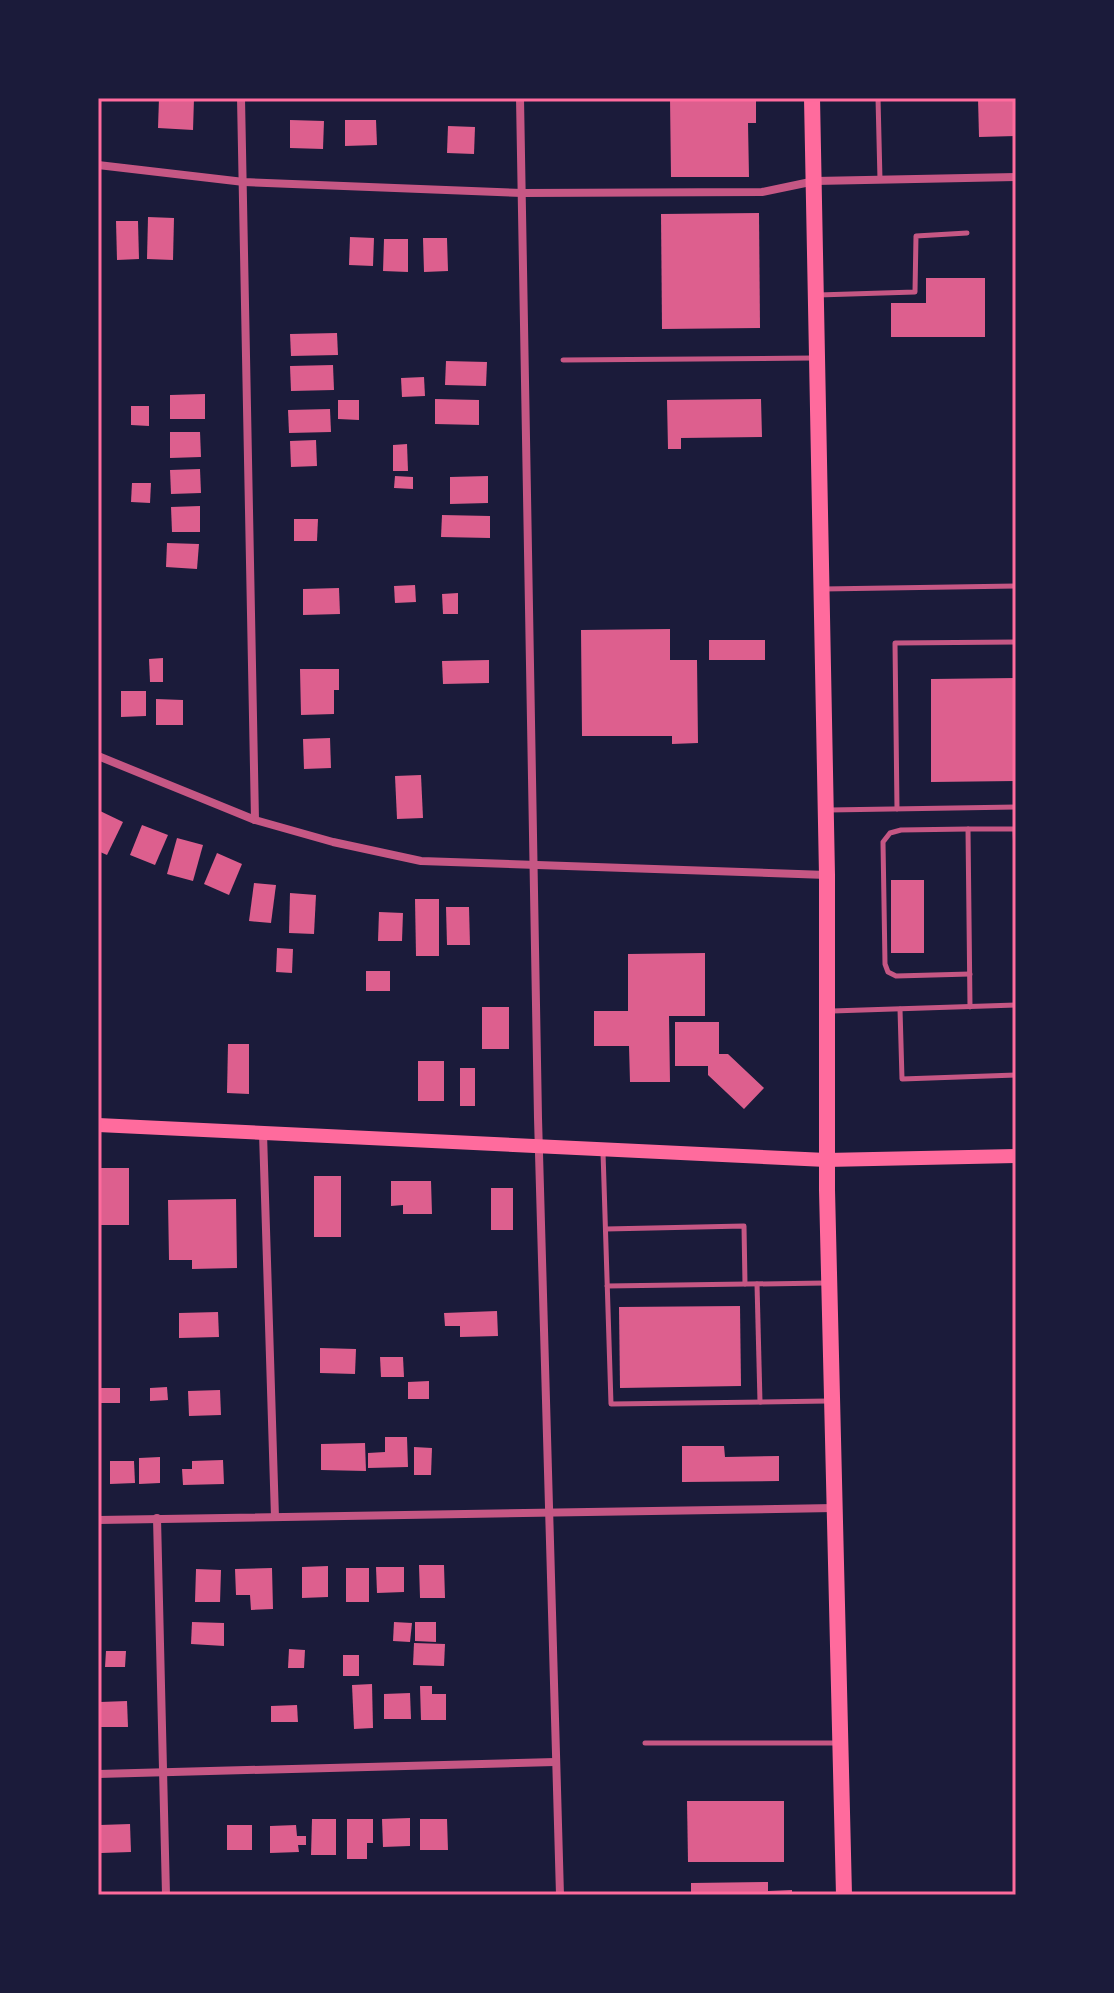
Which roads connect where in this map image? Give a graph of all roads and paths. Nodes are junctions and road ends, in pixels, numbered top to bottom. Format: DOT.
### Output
graph roads {
  1 [pos="241,98"];
  2 [pos="520,98"];
  3 [pos="812,98"];
  4 [pos="878,98"];
  5 [pos="98,165"];
  6 [pos="1016,177"];
  7 [pos="880,180"];
  8 [pos="815,181"];
  9 [pos="244,182"];
  10 [pos="522,193"];
  11 [pos="967,233"];
  12 [pos="817,295"];
  13 [pos="818,358"];
  14 [pos="563,360"];
  15 [pos="1016,586"];
  16 [pos="822,589"];
  17 [pos="1016,642"];
  18 [pos="98,756"];
  19 [pos="1016,807"];
  20 [pos="897,809"];
  21 [pos="826,810"];
  22 [pos="255,820"];
  23 [pos="968,829"];
  24 [pos="1016,854"];
  25 [pos="534,863"];
  26 [pos="827,875"];
  27 [pos="970,974"];
  28 [pos="1016,1005"];
  29 [pos="970,1007"];
  30 [pos="900,1009"];
  31 [pos="827,1012"];
  32 [pos="1016,1075"];
  33 [pos="98,1125"];
  34 [pos="263,1133"];
  35 [pos="539,1146"];
  36 [pos="603,1151"];
  37 [pos="1016,1156"];
  38 [pos="826,1160"];
  39 [pos="606,1229"];
  40 [pos="829,1283"];
  41 [pos="745,1284"];
  42 [pos="757,1284"];
  43 [pos="607,1286"];
  44 [pos="832,1401"];
  45 [pos="760,1402"];
  46 [pos="834,1508"];
  47 [pos="547,1511"];
  48 [pos="275,1517"];
  49 [pos="157,1518"];
  50 [pos="98,1520"];
  51 [pos="645,1743"];
  52 [pos="840,1743"];
  53 [pos="555,1762"];
  54 [pos="163,1772"];
  55 [pos="98,1774"];
  56 [pos="166,1895"];
  57 [pos="560,1895"];
  58 [pos="844,1895"];
  1 -- 9 [label="street"];
  2 -- 10 [label="street"];
  3 -- 8 [label="main road"];
  4 -- 7 [label="lane"];
  5 -- 9 [label="street"];
  6 -- 7 [label="street"];
  7 -- 8 [label="street"];
  8 -- 10 [label="street"];
  8 -- 12 [label="main road"];
  9 -- 10 [label="street"];
  9 -- 22 [label="street"];
  10 -- 25 [label="street"];
  11 -- 12 [label="lane"];
  12 -- 13 [label="main road"];
  13 -- 14 [label="lane"];
  13 -- 16 [label="main road"];
  15 -- 16 [label="lane"];
  16 -- 21 [label="main road"];
  17 -- 20 [label="lane"];
  18 -- 22 [label="street"];
  19 -- 20 [label="lane"];
  20 -- 21 [label="lane"];
  21 -- 26 [label="main road"];
  22 -- 25 [label="street"];
  23 -- 24 [label="lane"];
  23 -- 27 [label="lane"];
  23 -- 27 [label="lane"];
  25 -- 26 [label="street"];
  25 -- 35 [label="street"];
  26 -- 31 [label="main road"];
  27 -- 29 [label="lane"];
  28 -- 29 [label="lane"];
  29 -- 30 [label="lane"];
  30 -- 31 [label="lane"];
  30 -- 32 [label="lane"];
  31 -- 38 [label="main road"];
  33 -- 34 [label="main road"];
  34 -- 35 [label="main road"];
  34 -- 48 [label="street"];
  35 -- 36 [label="main road"];
  35 -- 47 [label="street"];
  36 -- 38 [label="main road"];
  36 -- 39 [label="lane"];
  37 -- 38 [label="main road"];
  38 -- 40 [label="main road"];
  39 -- 41 [label="lane"];
  39 -- 43 [label="lane"];
  40 -- 42 [label="lane"];
  40 -- 44 [label="main road"];
  41 -- 42 [label="lane"];
  41 -- 43 [label="lane"];
  42 -- 45 [label="lane"];
  43 -- 45 [label="lane"];
  44 -- 45 [label="lane"];
  44 -- 46 [label="main road"];
  46 -- 47 [label="street"];
  46 -- 52 [label="main road"];
  47 -- 48 [label="street"];
  47 -- 53 [label="street"];
  48 -- 49 [label="street"];
  49 -- 50 [label="street"];
  49 -- 54 [label="street"];
  51 -- 52 [label="lane"];
  52 -- 58 [label="main road"];
  53 -- 54 [label="street"];
  53 -- 57 [label="street"];
  54 -- 55 [label="street"];
  54 -- 56 [label="street"];
}
